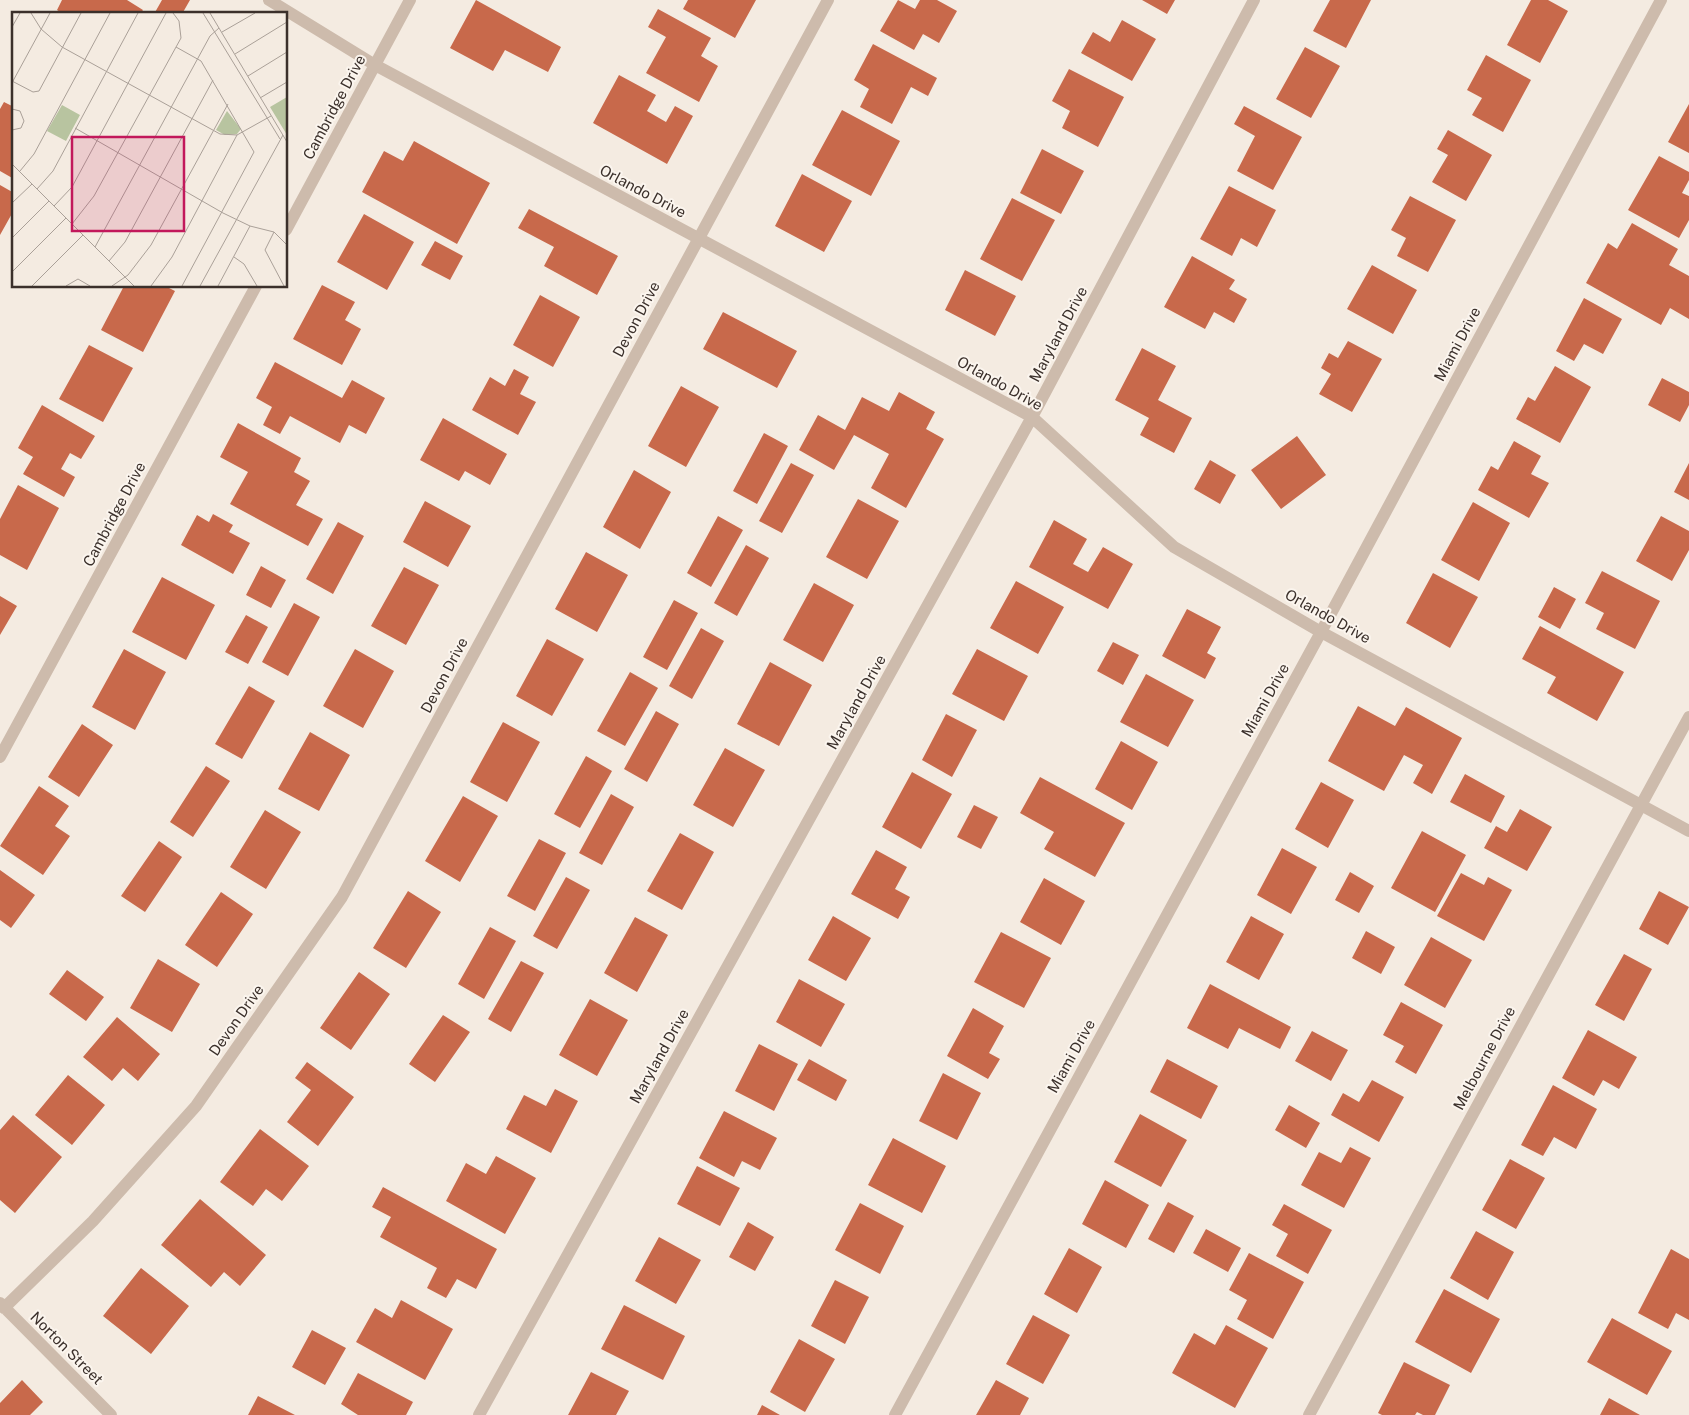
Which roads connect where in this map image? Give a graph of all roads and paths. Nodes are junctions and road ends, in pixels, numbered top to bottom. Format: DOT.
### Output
graph roads {
  1 [pos="269,0"];
  2 [pos="410,0"];
  3 [pos="828,0"];
  4 [pos="1254,0"];
  5 [pos="1661,0"];
  6 [pos="375,65"];
  7 [pos="288,226"];
  8 [pos="698,239"];
  9 [pos="255,288"];
  10 [pos="1032,417"];
  11 [pos="1320,632"];
  12 [pos="1689,717"];
  13 [pos="0,757"];
  14 [pos="1640,806"];
  15 [pos="1689,831"];
  16 [pos="2,1305"];
  17 [pos="111,1415"];
  18 [pos="479,1415"];
  19 [pos="894,1415"];
  20 [pos="1309,1415"];
  1 -- 6 [label="street, Orlando Drive"];
  2 -- 6 [label="street, Cambridge Drive"];
  3 -- 8 [label="street, Devon Drive"];
  4 -- 10 [label="street, Maryland Drive"];
  5 -- 11 [label="street, Miami Drive"];
  6 -- 7 [label="street, Cambridge Drive"];
  6 -- 8 [label="street, Orlando Drive"];
  8 -- 10 [label="street, Orlando Drive"];
  8 -- 16 [label="street, Devon Drive"];
  9 -- 13 [label="street, Cambridge Drive"];
  10 -- 11 [label="street, Orlando Drive"];
  10 -- 18 [label="street, Maryland Drive"];
  11 -- 14 [label="street, Orlando Drive"];
  11 -- 19 [label="street, Miami Drive"];
  12 -- 14 [label="street, Melbourne Drive"];
  14 -- 15 [label="street, Orlando Drive"];
  14 -- 20 [label="street, Melbourne Drive"];
  16 -- 17 [label="street, Norton Street"];
}
